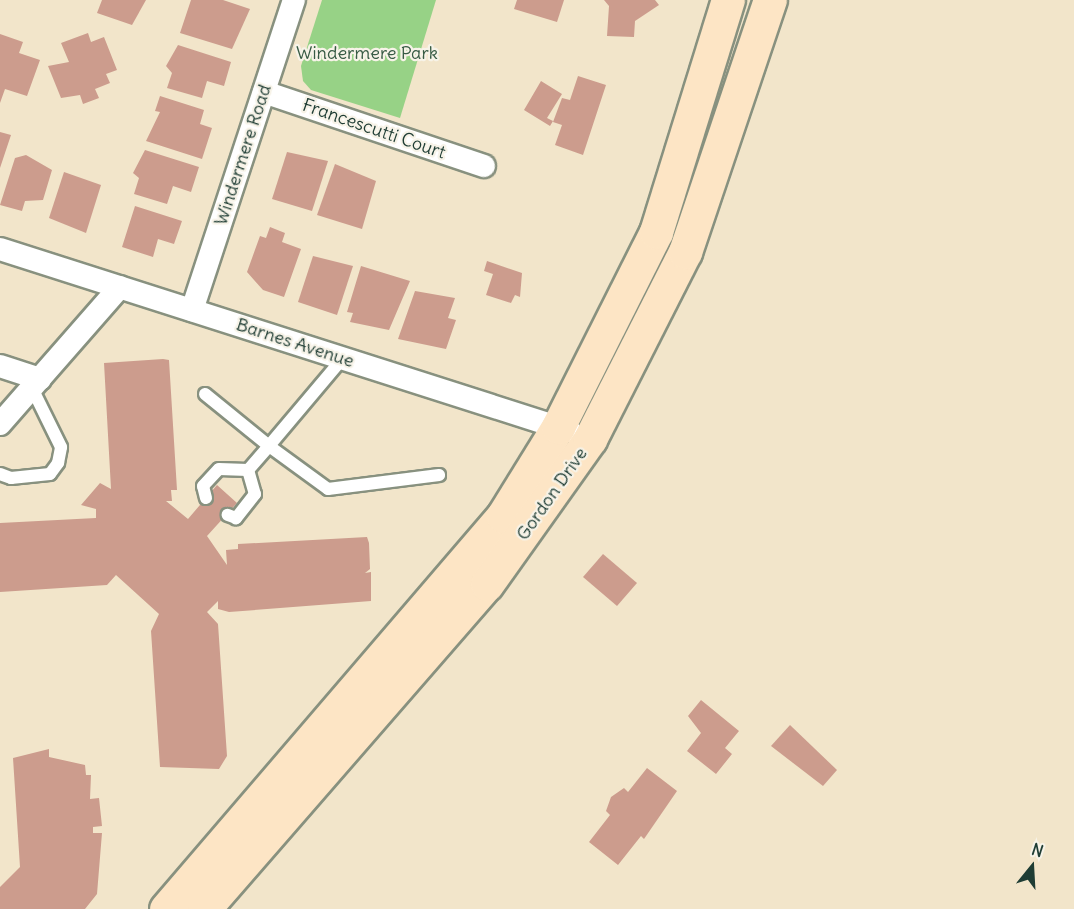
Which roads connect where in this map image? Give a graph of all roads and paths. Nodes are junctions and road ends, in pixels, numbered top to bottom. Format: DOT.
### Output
graph roads {
  1 [pos="294,0"];
  2 [pos="728,0"];
  3 [pos="770,0"];
  4 [pos="264,92"];
  5 [pos="484,166"];
  6 [pos="0,249"];
  7 [pos="120,287"];
  8 [pos="192,310"];
  9 [pos="343,358"];
  10 [pos="0,366"];
  11 [pos="36,384"];
  12 [pos="205,394"];
  13 [pos="0,424"];
  14 [pos="558,427"];
  15 [pos="590,439"];
  16 [pos="269,446"];
  17 [pos="248,470"];
  18 [pos="0,474"];
  19 [pos="439,475"];
  20 [pos="206,498"];
  21 [pos="228,514"];
  22 [pos="165,909"];
  23 [pos="204,909"];
  1 -- 4 [label="street, Windermere Road"];
  2 -- 14 [label="main road, Gordon Drive"];
  3 -- 15 [label="main road, Gordon Drive"];
  4 -- 5 [label="street, Francescutti Court"];
  4 -- 8 [label="street, Windermere Road"];
  6 -- 7 [label="street, Barnes Avenue"];
  7 -- 8 [label="street, Barnes Avenue"];
  7 -- 11 [label="street"];
  8 -- 9 [label="street, Barnes Avenue"];
  9 -- 14 [label="street, Barnes Avenue"];
  9 -- 16 [label="lane"];
  10 -- 11 [label="street"];
  11 -- 13 [label="street"];
  11 -- 18 [label="lane"];
  12 -- 16 [label="lane"];
  14 -- 15 [label="street, Barnes Avenue"];
  14 -- 22 [label="main road, Gordon Drive"];
  15 -- 23 [label="main road, Gordon Drive"];
  16 -- 17 [label="lane"];
  16 -- 19 [label="lane"];
  17 -- 20 [label="lane"];
  17 -- 21 [label="lane"];
}
